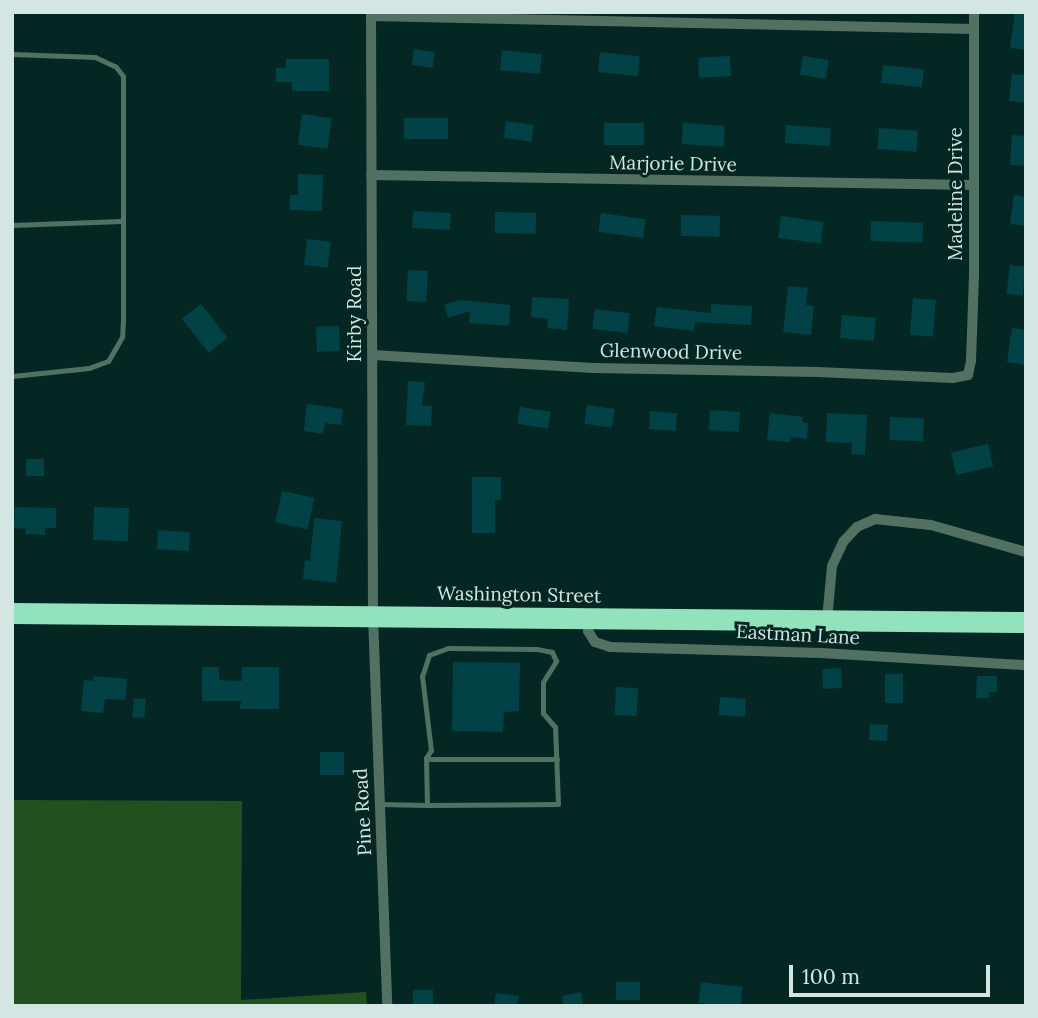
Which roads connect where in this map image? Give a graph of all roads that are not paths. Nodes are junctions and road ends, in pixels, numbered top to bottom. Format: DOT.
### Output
graph roads {
  1 [pos="974,12"];
  2 [pos="371,14"];
  3 [pos="974,29"];
  4 [pos="12,54"];
  5 [pos="372,175"];
  6 [pos="973,185"];
  7 [pos="122,220"];
  8 [pos="12,225"];
  9 [pos="373,355"];
  10 [pos="968,375"];
  11 [pos="12,376"];
  12 [pos="1026,552"];
  13 [pos="12,613"];
  14 [pos="373,616"];
  15 [pos="588,618"];
  16 [pos="827,620"];
  17 [pos="1026,622"];
  18 [pos="1026,665"];
  19 [pos="426,759"];
  20 [pos="557,759"];
  21 [pos="380,804"];
  22 [pos="427,804"];
  23 [pos="387,1006"];
  1 -- 3 [label="street, Madeline Drive"];
  2 -- 3 [label="street"];
  2 -- 5 [label="street, Kirby Road"];
  3 -- 6 [label="street, Madeline Drive"];
  4 -- 7 [label="lane"];
  5 -- 6 [label="street, Marjorie Drive"];
  5 -- 9 [label="street, Kirby Road"];
  6 -- 10 [label="street, Madeline Drive"];
  7 -- 8 [label="lane"];
  7 -- 11 [label="lane"];
  9 -- 10 [label="street, Glenwood Drive"];
  9 -- 14 [label="street, Kirby Road"];
  12 -- 16 [label="street"];
  13 -- 14 [label="highway, Washington Street"];
  14 -- 15 [label="highway, Washington Street"];
  14 -- 21 [label="street, Pine Road"];
  15 -- 16 [label="highway, Washington Street"];
  15 -- 18 [label="street, Eastman Lane"];
  16 -- 17 [label="highway, Washington Street"];
  19 -- 20 [label="lane"];
  19 -- 20 [label="lane"];
  19 -- 22 [label="lane"];
  20 -- 22 [label="lane"];
  21 -- 22 [label="lane"];
  21 -- 23 [label="street, Pine Road"];
}
